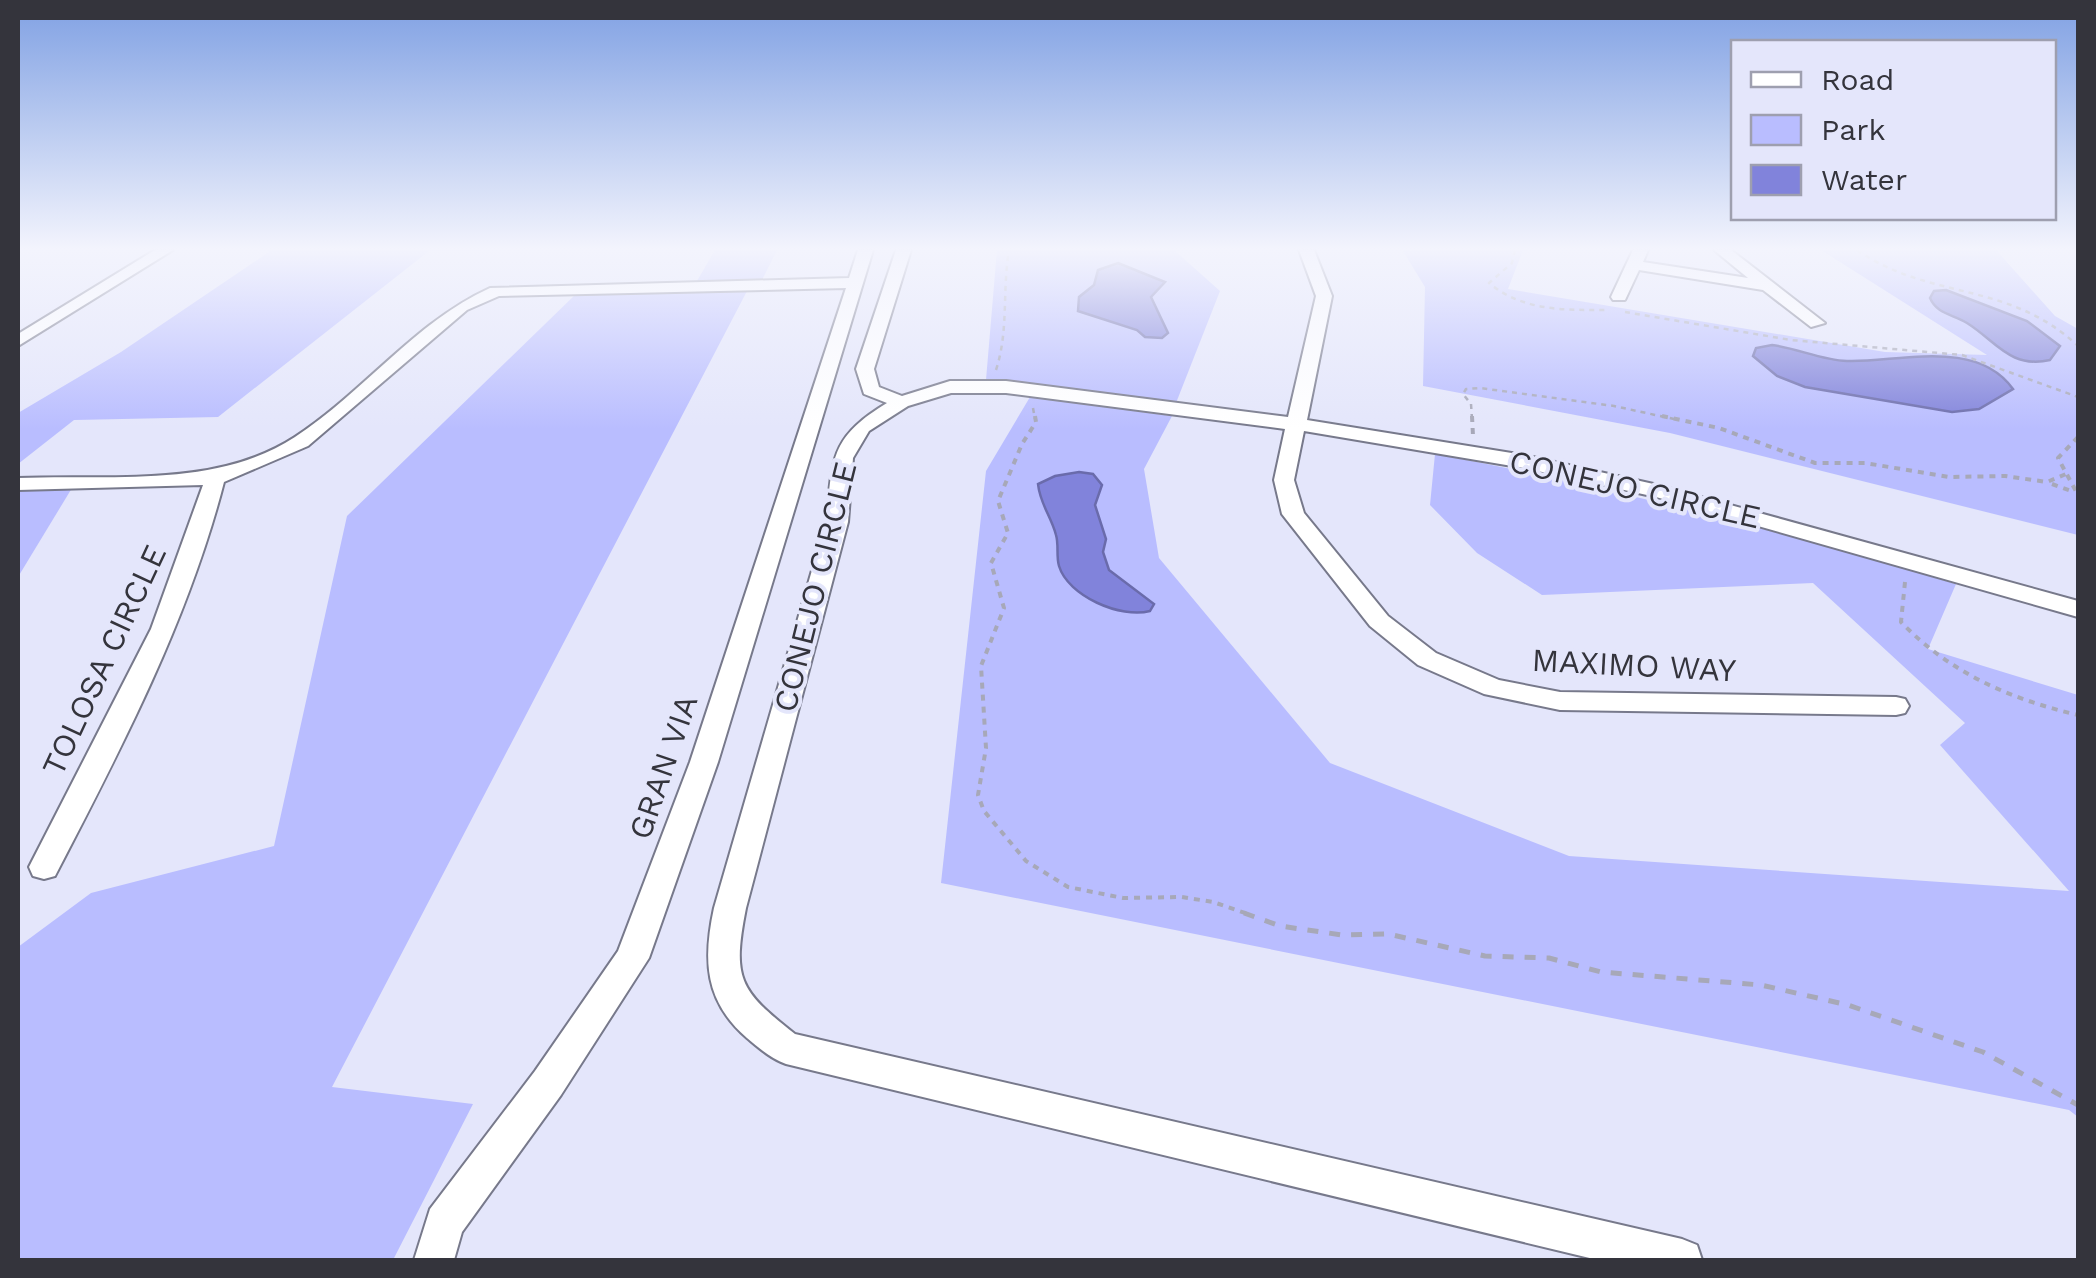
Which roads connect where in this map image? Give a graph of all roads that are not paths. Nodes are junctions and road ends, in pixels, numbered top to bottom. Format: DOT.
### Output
graph roads {
  1 [pos="69,310"];
  2 [pos="459,310"];
  3 [pos="846,310"];
  4 [pos="884,310"];
  5 [pos="1321,310"];
  6 [pos="1798,310"];
  7 [pos="1817,323"];
  8 [pos="18,341"];
  9 [pos="901,402"];
  10 [pos="1292,426"];
  11 [pos="215,478"];
  12 [pos="18,484"];
  13 [pos="2078,610"];
  14 [pos="1896,706"];
  15 [pos="44,867"];
  16 [pos="434,1260"];
  17 [pos="1682,1260"];
  1 -- 8 [label="street"];
  2 -- 11 [label="street"];
  3 -- 16 [label="street, GRAN VIA"];
  4 -- 9 [label="street"];
  5 -- 10 [label="street, MAXIMO WAY"];
  6 -- 7 [label="street"];
  9 -- 10 [label="street, CONEJO CIRCLE"];
  9 -- 17 [label="street, CONEJO CIRCLE"];
  10 -- 13 [label="street, CONEJO CIRCLE"];
  10 -- 14 [label="street, MAXIMO WAY"];
  11 -- 12 [label="street"];
  11 -- 15 [label="street, TOLOSA CIRCLE"];
}
